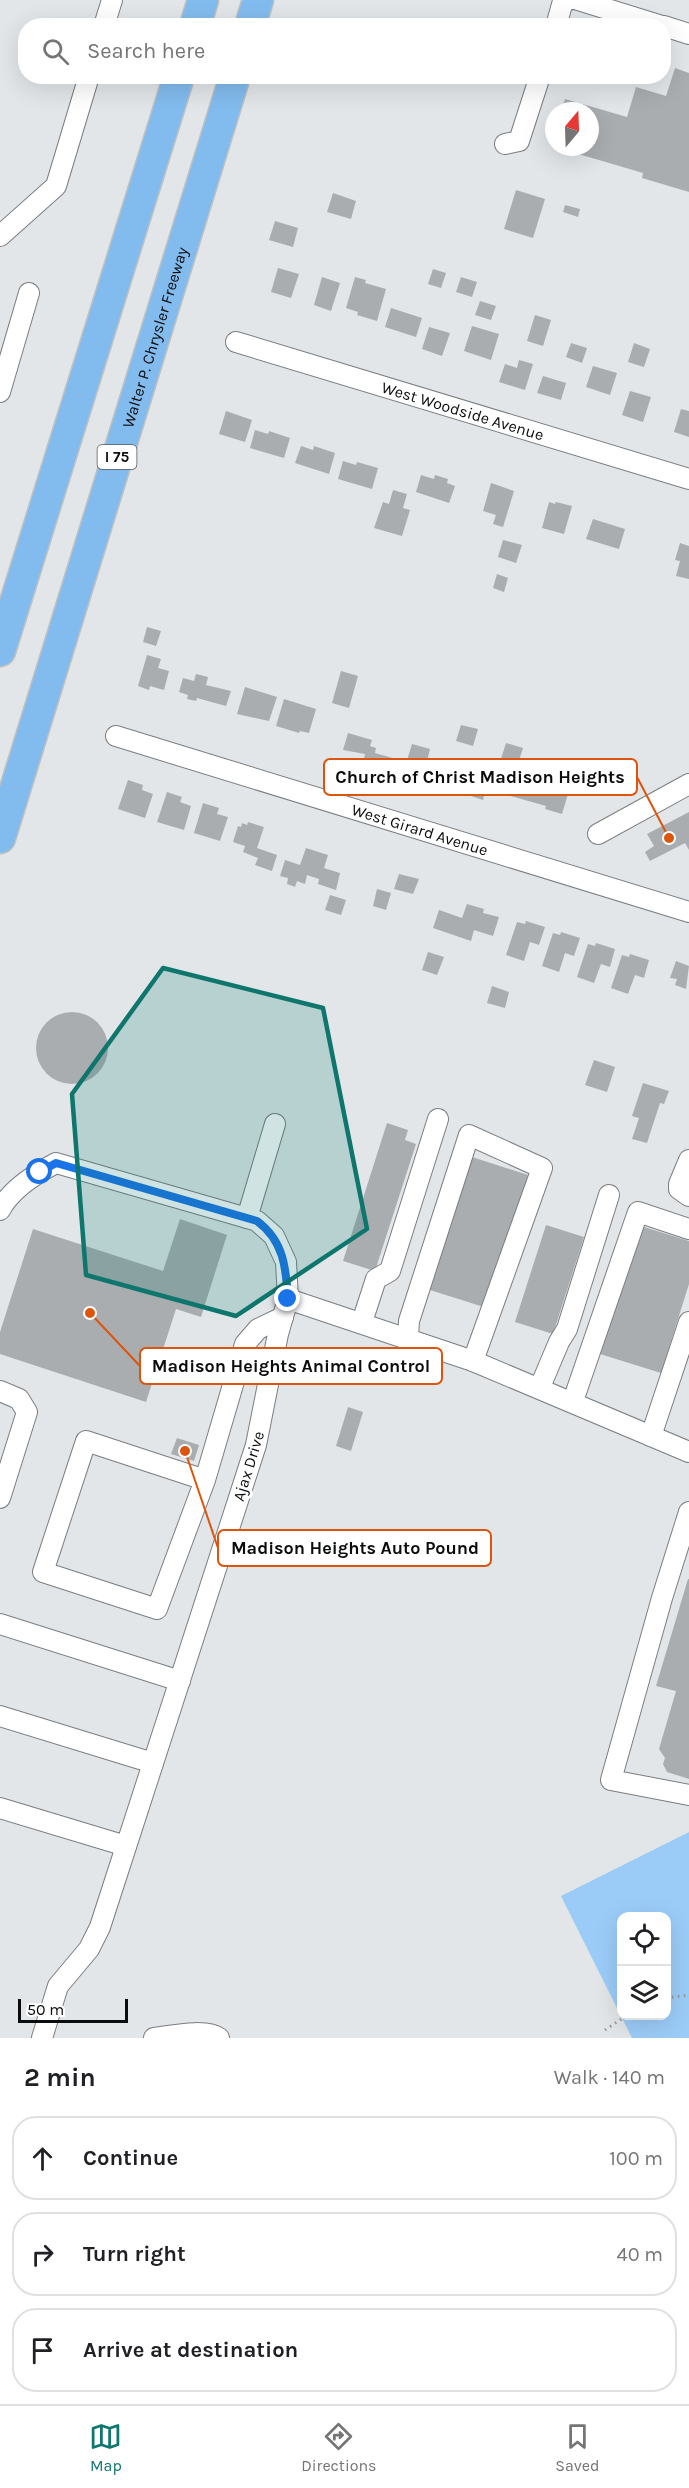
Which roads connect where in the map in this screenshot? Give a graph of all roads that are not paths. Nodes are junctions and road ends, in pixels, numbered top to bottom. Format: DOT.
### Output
graph roads {
  1 [pos="112,0"];
  2 [pos="203,0"];
  3 [pos="258,0"];
  4 [pos="569,0"];
  5 [pos="578,0"];
  6 [pos="106,18"];
  7 [pos="197,18"];
  8 [pos="252,18"];
  9 [pos="558,18"];
  10 [pos="628,18"];
  11 [pos="671,28"];
  12 [pos="689,34"];
  13 [pos="87,84"];
  14 [pos="177,84"];
  15 [pos="233,84"];
  16 [pos="537,84"];
  17 [pos="505,144"];
  18 [pos="0,236"];
  19 [pos="29,293"];
  20 [pos="236,342"];
  21 [pos="0,392"];
  22 [pos="689,479"];
  23 [pos="0,651"];
  24 [pos="116,736"];
  25 [pos="689,784"];
  26 [pos="598,834"];
  27 [pos="0,838"];
  28 [pos="689,912"];
  29 [pos="438,1119"];
  30 [pos="275,1124"];
  31 [pos="689,1160"];
  32 [pos="609,1195"];
  33 [pos="689,1196"];
  34 [pos="0,1209"];
  35 [pos="247,1218"];
  36 [pos="689,1229"];
  37 [pos="286,1308"];
  38 [pos="362,1322"];
  39 [pos="689,1322"];
  40 [pos="408,1338"];
  41 [pos="473,1361"];
  42 [pos="540,1387"];
  43 [pos="0,1390"];
  44 [pos="573,1401"];
  45 [pos="651,1436"];
  46 [pos="689,1452"];
  47 [pos="205,1480"];
  48 [pos="0,1498"];
  49 [pos="689,1512"];
  50 [pos="0,1624"];
  51 [pos="180,1681"];
  52 [pos="0,1716"];
  53 [pos="153,1763"];
  54 [pos="689,1795"];
  55 [pos="0,1808"];
  56 [pos="126,1846"];
  57 [pos="43,2033"];
  58 [pos="154,2038"];
  59 [pos="219,2038"];
  1 -- 6 [label="street"];
  2 -- 7 [label="highway"];
  3 -- 8 [label="highway"];
  4 -- 9 [label="street"];
  5 -- 10 [label="street"];
  11 -- 12 [label="street"];
  13 -- 18 [label="street"];
  14 -- 23 [label="highway"];
  15 -- 27 [label="highway, Walter P. Chrysler Freeway / I 75"];
  16 -- 17 [label="street"];
  19 -- 21 [label="street"];
  20 -- 22 [label="street, West Woodside Avenue"];
  24 -- 28 [label="street, West Girard Avenue"];
  25 -- 26 [label="street"];
  29 -- 38 [label="street"];
  30 -- 35 [label="street"];
  31 -- 33 [label="street"];
  32 -- 42 [label="street"];
  34 -- 35 [label="street, Ajax Drive"];
  35 -- 37 [label="street, Ajax Drive"];
  36 -- 44 [label="street"];
  37 -- 38 [label="street"];
  37 -- 47 [label="street"];
  37 -- 51 [label="street, Ajax Drive"];
  38 -- 40 [label="street"];
  39 -- 45 [label="street"];
  40 -- 41 [label="street"];
  40 -- 41 [label="street"];
  41 -- 42 [label="street"];
  42 -- 44 [label="street"];
  43 -- 48 [label="street"];
  44 -- 45 [label="street"];
  45 -- 46 [label="street"];
  47 -- 47 [label="street"];
  49 -- 54 [label="street"];
  50 -- 51 [label="street"];
  51 -- 53 [label="street, Ajax Drive"];
  52 -- 53 [label="street"];
  53 -- 56 [label="street, Ajax Drive"];
  55 -- 56 [label="street"];
  56 -- 57 [label="street, Ajax Drive"];
  58 -- 59 [label="street"];
}
